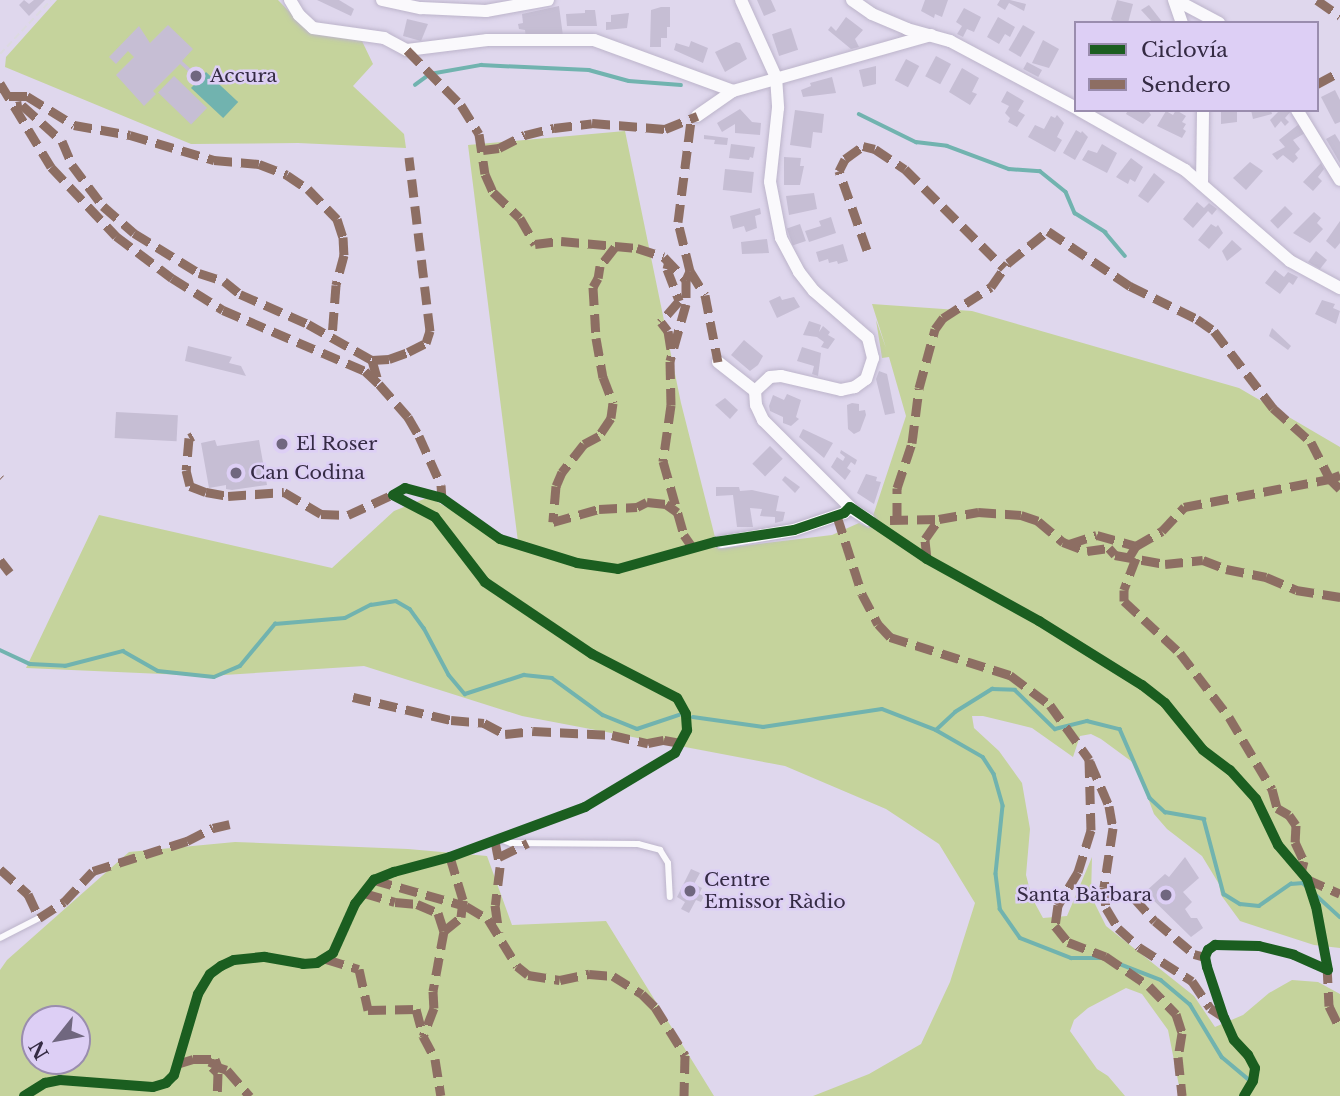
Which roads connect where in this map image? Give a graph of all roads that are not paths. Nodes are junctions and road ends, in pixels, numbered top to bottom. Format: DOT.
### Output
graph roads {
  1 [pos="290,0"];
  2 [pos="382,0"];
  3 [pos="548,0"];
  4 [pos="741,0"];
  5 [pos="852,0"];
  6 [pos="1175,0"];
  7 [pos="1181,21"];
  8 [pos="1215,21"];
  9 [pos="931,35"];
  10 [pos="776,77"];
  11 [pos="733,91"];
  12 [pos="1074,107"];
  13 [pos="1082,112"];
  14 [pos="1203,112"];
  15 [pos="1298,112"];
  16 [pos="697,116"];
  17 [pos="1340,180"];
  18 [pos="1202,184"];
  19 [pos="1340,288"];
  20 [pos="718,362"];
  21 [pos="755,391"];
  22 [pos="850,507"];
  23 [pos="869,520"];
  24 [pos="721,542"];
  25 [pos="500,839"];
  26 [pos="670,897"];
  27 [pos="39,918"];
  28 [pos="0,939"];
  1 -- 11 [label="street"];
  2 -- 3 [label="street"];
  4 -- 10 [label="street"];
  5 -- 9 [label="street"];
  6 -- 7 [label="street"];
  6 -- 8 [label="street"];
  9 -- 10 [label="street"];
  9 -- 12 [label="street"];
  10 -- 11 [label="street"];
  10 -- 21 [label="street"];
  11 -- 16 [label="street"];
  13 -- 18 [label="street"];
  14 -- 18 [label="street"];
  15 -- 17 [label="street"];
  18 -- 19 [label="street"];
  20 -- 21 [label="street"];
  21 -- 22 [label="street"];
  22 -- 23 [label="street"];
  22 -- 24 [label="street"];
  25 -- 26 [label="lane"];
  27 -- 28 [label="lane"];
}
